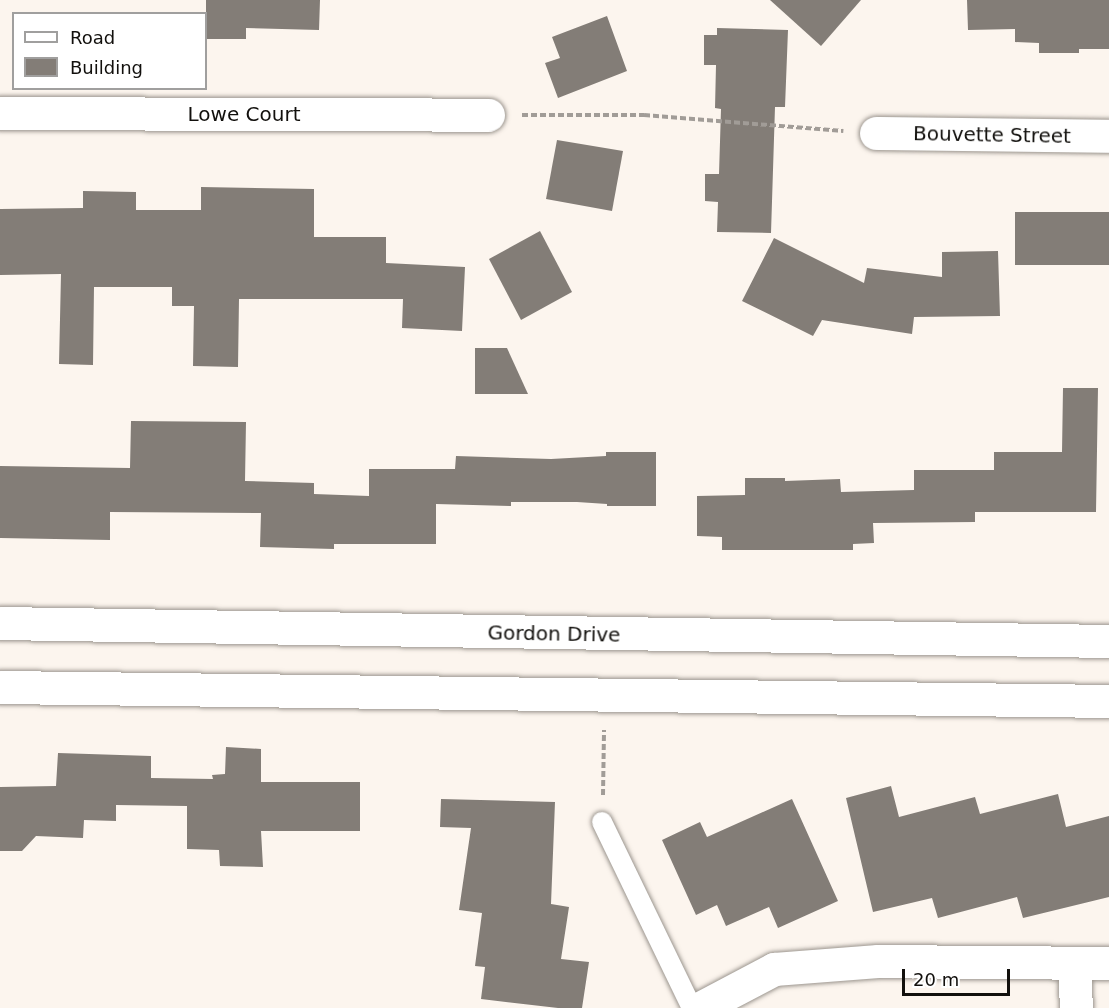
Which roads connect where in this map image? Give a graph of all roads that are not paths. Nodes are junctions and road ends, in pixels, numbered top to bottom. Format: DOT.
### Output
graph roads {
  1 [pos="0,113"];
  2 [pos="488,115"];
  3 [pos="876,134"];
  4 [pos="1109,136"];
  5 [pos="0,623"];
  6 [pos="1109,641"];
  7 [pos="0,687"];
  8 [pos="1109,700"];
  9 [pos="602,822"];
  10 [pos="1074,963"];
  11 [pos="1109,963"];
  12 [pos="692,1008"];
  13 [pos="700,1008"];
  14 [pos="1076,1008"];
  1 -- 2 [label="main road, Lowe Court"];
  3 -- 4 [label="main road, Bouvette Street"];
  5 -- 6 [label="main road, Gordon Drive"];
  7 -- 8 [label="main road"];
  9 -- 12 [label="lane"];
  10 -- 11 [label="main road"];
  10 -- 13 [label="main road"];
  10 -- 14 [label="main road"];
}
